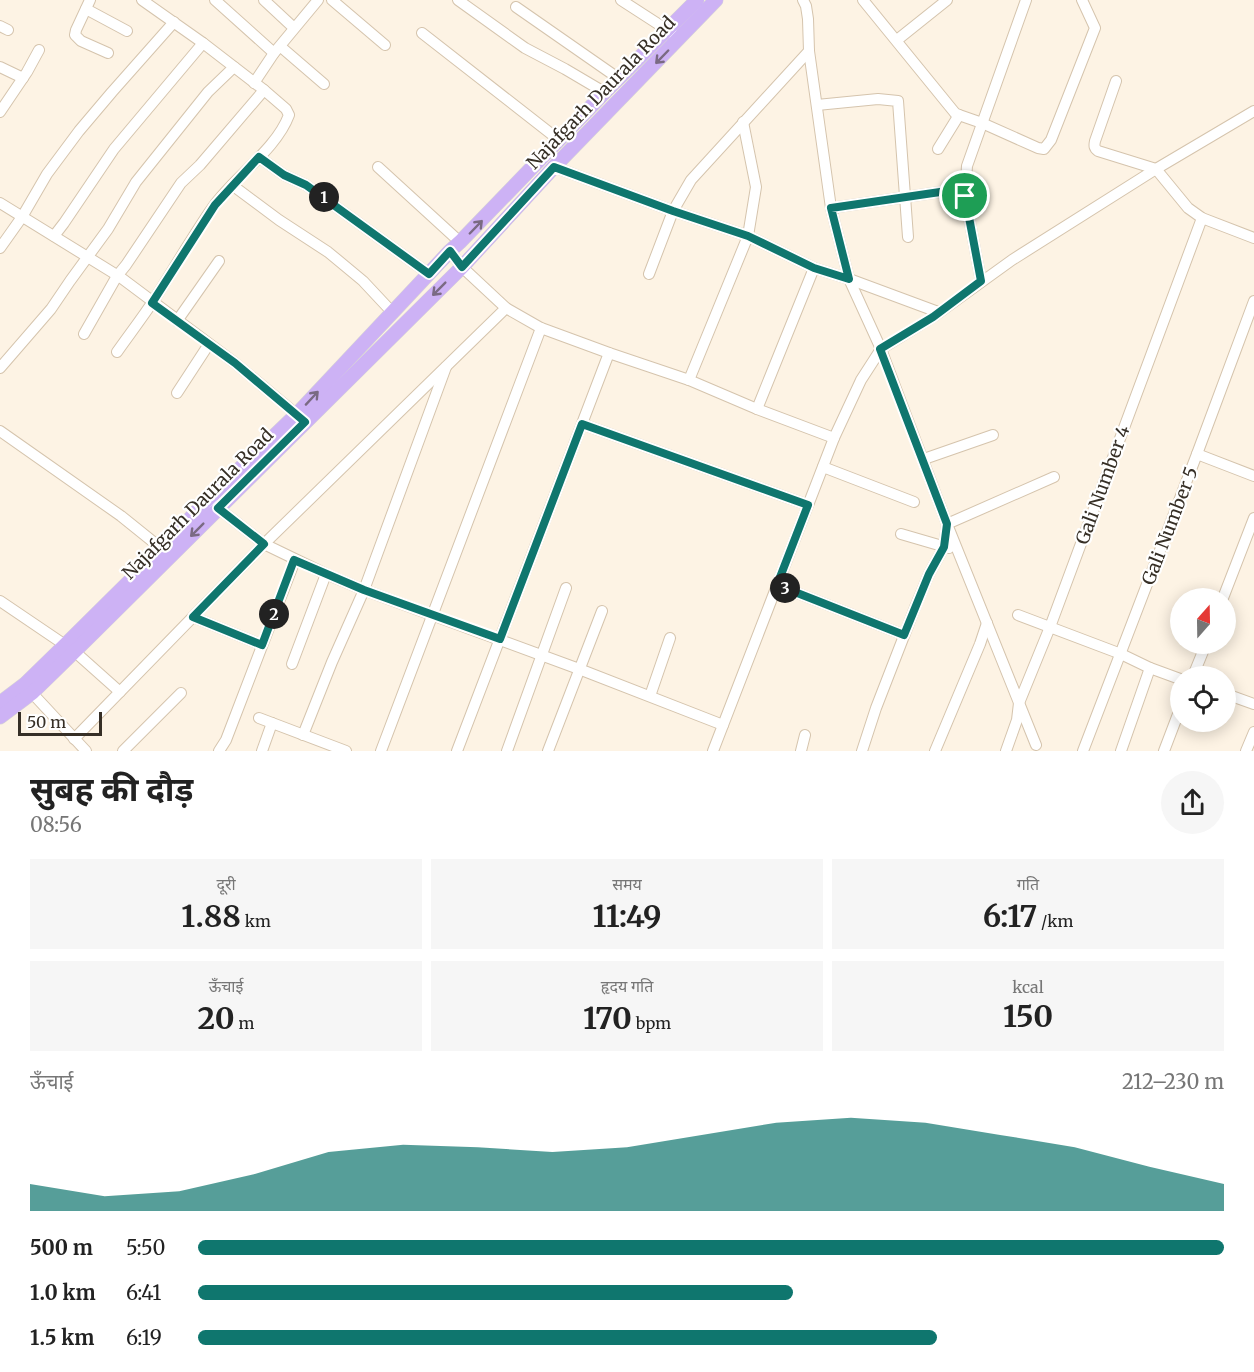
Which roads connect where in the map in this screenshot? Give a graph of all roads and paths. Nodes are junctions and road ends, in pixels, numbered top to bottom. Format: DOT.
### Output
graph roads {
  1 [pos="142,0"];
  2 [pos="215,0"];
  3 [pos="264,0"];
  4 [pos="332,0"];
  5 [pos="458,0"];
  6 [pos="621,0"];
  7 [pos="697,0"];
  8 [pos="716,0"];
  9 [pos="803,0"];
  10 [pos="863,0"];
  11 [pos="947,0"];
  12 [pos="1026,0"];
  13 [pos="1082,0"];
  14 [pos="316,1"];
  15 [pos="88,4"];
  16 [pos="516,7"];
  17 [pos="174,22"];
  18 [pos="294,28"];
  19 [pos="667,30"];
  20 [pos="127,31"];
  21 [pos="422,33"];
  22 [pos="680,38"];
  23 [pos="897,40"];
  24 [pos="204,42"];
  25 [pos="385,45"];
  26 [pos="39,50"];
  27 [pos="277,50"];
  28 [pos="809,51"];
  29 [pos="108,52"];
  30 [pos="0,67"];
  31 [pos="234,67"];
  32 [pos="23,78"];
  33 [pos="618,78"];
  34 [pos="1116,81"];
  35 [pos="324,84"];
  36 [pos="259,87"];
  37 [pos="604,92"];
  38 [pos="817,105"];
  39 [pos="1254,111"];
  40 [pos="0,112"];
  41 [pos="959,116"];
  42 [pos="743,122"];
  43 [pos="982,123"];
  44 [pos="559,140"];
  45 [pos="938,149"];
  46 [pos="259,157"];
  47 [pos="378,167"];
  48 [pos="554,167"];
  49 [pos="1156,169"];
  50 [pos="232,185"];
  51 [pos="906,196"];
  52 [pos="965,196"];
  53 [pos="0,203"];
  54 [pos="831,208"];
  55 [pos="673,211"];
  56 [pos="22,217"];
  57 [pos="1202,218"];
  58 [pos="54,236"];
  59 [pos="748,236"];
  60 [pos="908,237"];
  61 [pos="1254,238"];
  62 [pos="455,247"];
  63 [pos="0,248"];
  64 [pos="87,257"];
  65 [pos="219,261"];
  66 [pos="462,267"];
  67 [pos="814,268"];
  68 [pos="429,274"];
  69 [pos="649,274"];
  70 [pos="117,276"];
  71 [pos="849,279"];
  72 [pos="981,281"];
  73 [pos="1254,301"];
  74 [pos="152,303"];
  75 [pos="506,308"];
  76 [pos="392,312"];
  77 [pos="939,312"];
  78 [pos="177,321"];
  79 [pos="542,327"];
  80 [pos="84,334"];
  81 [pos="209,344"];
  82 [pos="880,349"];
  83 [pos="117,352"];
  84 [pos="609,353"];
  85 [pos="447,364"];
  86 [pos="0,368"];
  87 [pos="689,380"];
  88 [pos="177,393"];
  89 [pos="757,409"];
  90 [pos="301,418"];
  91 [pos="582,424"];
  92 [pos="0,431"];
  93 [pos="993,435"];
  94 [pos="834,438"];
  95 [pos="1197,454"];
  96 [pos="924,459"];
  97 [pos="823,467"];
  98 [pos="1054,477"];
  99 [pos="1254,477"];
  100 [pos="914,502"];
  101 [pos="213,504"];
  102 [pos="808,505"];
  103 [pos="1254,518"];
  104 [pos="947,524"];
  105 [pos="901,534"];
  106 [pos="264,544"];
  107 [pos="944,547"];
  108 [pos="162,549"];
  109 [pos="958,550"];
  110 [pos="294,560"];
  111 [pos="326,574"];
  112 [pos="777,585"];
  113 [pos="566,588"];
  114 [pos="1227,588"];
  115 [pos="364,590"];
  116 [pos="0,601"];
  117 [pos="602,611"];
  118 [pos="433,615"];
  119 [pos="1018,615"];
  120 [pos="193,617"];
  121 [pos="987,623"];
  122 [pos="1050,627"];
  123 [pos="904,635"];
  124 [pos="670,638"];
  125 [pos="500,639"];
  126 [pos="262,645"];
  127 [pos="70,648"];
  128 [pos="1121,654"];
  129 [pos="542,656"];
  130 [pos="292,664"];
  131 [pos="1150,668"];
  132 [pos="579,669"];
  133 [pos="1170,675"];
  134 [pos="120,692"];
  135 [pos="32,693"];
  136 [pos="181,693"];
  137 [pos="650,696"];
  138 [pos="1236,698"];
  139 [pos="0,703"];
  140 [pos="1019,703"];
  141 [pos="1254,705"];
  142 [pos="0,717"];
  143 [pos="259,718"];
  144 [pos="1017,720"];
  145 [pos="273,723"];
  146 [pos="723,725"];
  147 [pos="1029,725"];
  148 [pos="1171,732"];
  149 [pos="303,735"];
  150 [pos="806,735"];
  151 [pos="74,740"];
  152 [pos="1036,745"];
  153 [pos="334,749"];
  154 [pos="86,751"];
  155 [pos="123,751"];
  156 [pos="219,751"];
  157 [pos="262,751"];
  158 [pos="346,751"];
  159 [pos="381,751"];
  160 [pos="457,751"];
  161 [pos="507,751"];
  162 [pos="548,751"];
  163 [pos="713,751"];
  164 [pos="801,751"];
  165 [pos="862,751"];
  166 [pos="935,751"];
  167 [pos="1006,751"];
  168 [pos="1083,751"];
  169 [pos="1121,751"];
  170 [pos="1164,751"];
  1 -- 17 [label="street"];
  2 -- 27 [label="street"];
  3 -- 18 [label="street"];
  4 -- 25 [label="street"];
  5 -- 37 [label="street"];
  6 -- 19 [label="street"];
  7 -- 19 [label="main road, Najafgarh Daurala Road"];
  8 -- 22 [label="main road, Najafgarh Daurala Road"];
  9 -- 28 [label="street"];
  10 -- 23 [label="street"];
  11 -- 23 [label="street"];
  12 -- 43 [label="street"];
  13 -- 43 [label="street"];
  14 -- 18 [label="street"];
  15 -- 20 [label="street"];
  15 -- 29 [label="street"];
  16 -- 33 [label="street"];
  17 -- 24 [label="street"];
  17 -- 56 [label="street"];
  18 -- 27 [label="street"];
  19 -- 22 [label="street"];
  19 -- 33 [label="main road, Najafgarh Daurala Road"];
  21 -- 44 [label="street"];
  22 -- 48 [label="main road, Najafgarh Daurala Road, one-way"];
  23 -- 41 [label="street"];
  24 -- 31 [label="street"];
  24 -- 58 [label="street"];
  26 -- 32 [label="street"];
  27 -- 35 [label="street"];
  27 -- 36 [label="street"];
  28 -- 38 [label="street"];
  28 -- 42 [label="street"];
  30 -- 32 [label="street"];
  31 -- 36 [label="street"];
  31 -- 64 [label="street"];
  32 -- 40 [label="street"];
  33 -- 37 [label="main road, Najafgarh Daurala Road"];
  34 -- 49 [label="street"];
  36 -- 46 [label="street"];
  36 -- 70 [label="street"];
  37 -- 44 [label="main road, Najafgarh Daurala Road"];
  38 -- 51 [label="street"];
  38 -- 54 [label="street"];
  39 -- 49 [label="street"];
  41 -- 43 [label="street"];
  41 -- 45 [label="street"];
  42 -- 55 [label="street"];
  42 -- 59 [label="street"];
  43 -- 52 [label="street"];
  62 -- 44 [label="main road, Najafgarh Daurala Road, one-way"];
  46 -- 50 [label="street"];
  46 -- 68 [label="street"];
  47 -- 62 [label="street"];
  48 -- 55 [label="street"];
  48 -- 66 [label="main road, Najafgarh Daurala Road"];
  49 -- 57 [label="street"];
  49 -- 72 [label="street"];
  50 -- 74 [label="street"];
  50 -- 76 [label="street"];
  51 -- 52 [label="street"];
  51 -- 54 [label="street"];
  51 -- 60 [label="street"];
  52 -- 72 [label="street"];
  53 -- 56 [label="street"];
  54 -- 71 [label="street"];
  55 -- 59 [label="street"];
  55 -- 69 [label="street"];
  56 -- 58 [label="street"];
  56 -- 63 [label="street"];
  57 -- 61 [label="street"];
  57 -- 122 [label="street, Gali Number 4"];
  58 -- 64 [label="street"];
  59 -- 67 [label="street"];
  59 -- 87 [label="street"];
  62 -- 66 [label="street"];
  62 -- 68 [label="main road, Najafgarh Daurala Road"];
  64 -- 70 [label="street"];
  64 -- 86 [label="street"];
  65 -- 78 [label="street"];
  66 -- 75 [label="street"];
  66 -- 90 [label="main road, Najafgarh Daurala Road, one-way"];
  67 -- 71 [label="street"];
  67 -- 89 [label="street"];
  68 -- 76 [label="main road, Najafgarh Daurala Road"];
  70 -- 74 [label="street"];
  70 -- 80 [label="street"];
  71 -- 77 [label="street"];
  71 -- 82 [label="street"];
  72 -- 77 [label="street"];
  73 -- 95 [label="street, Gali Number 5"];
  74 -- 78 [label="street"];
  74 -- 83 [label="street"];
  75 -- 79 [label="street"];
  75 -- 85 [label="street"];
  90 -- 76 [label="main road, Najafgarh Daurala Road, one-way"];
  77 -- 82 [label="street"];
  78 -- 81 [label="street"];
  79 -- 84 [label="street"];
  79 -- 118 [label="street"];
  81 -- 88 [label="street"];
  81 -- 90 [label="street"];
  82 -- 94 [label="street"];
  82 -- 96 [label="street"];
  84 -- 87 [label="street"];
  84 -- 91 [label="street"];
  85 -- 106 [label="street"];
  85 -- 115 [label="street"];
  87 -- 89 [label="street"];
  89 -- 94 [label="street"];
  90 -- 101 [label="main road, Najafgarh Daurala Road"];
  91 -- 102 [label="street"];
  91 -- 125 [label="street"];
  92 -- 108 [label="street"];
  93 -- 96 [label="street"];
  94 -- 97 [label="street"];
  95 -- 99 [label="street"];
  95 -- 128 [label="street, Gali Number 5"];
  96 -- 104 [label="street"];
  97 -- 100 [label="street"];
  97 -- 102 [label="street"];
  98 -- 104 [label="street"];
  101 -- 106 [label="street"];
  101 -- 108 [label="main road, Najafgarh Daurala Road"];
  101 -- 127 [label="main road, Najafgarh Daurala Road, one-way"];
  102 -- 112 [label="street"];
  103 -- 114 [label="street"];
  104 -- 107 [label="street"];
  104 -- 109 [label="street"];
  105 -- 107 [label="street"];
  106 -- 110 [label="street"];
  106 -- 120 [label="street"];
  107 -- 109 [label="street"];
  107 -- 123 [label="street"];
  108 -- 127 [label="main road, Najafgarh Daurala Road"];
  109 -- 121 [label="street"];
  110 -- 111 [label="street"];
  110 -- 126 [label="street"];
  111 -- 115 [label="street"];
  111 -- 130 [label="street"];
  112 -- 123 [label="street"];
  112 -- 146 [label="street"];
  113 -- 129 [label="street"];
  115 -- 118 [label="street"];
  115 -- 149 [label="street"];
  116 -- 127 [label="street"];
  117 -- 132 [label="street"];
  118 -- 125 [label="street"];
  118 -- 159 [label="street"];
  119 -- 122 [label="street"];
  120 -- 126 [label="street"];
  120 -- 134 [label="street"];
  121 -- 140 [label="street"];
  121 -- 166 [label="street"];
  122 -- 128 [label="street"];
  122 -- 140 [label="street, Gali Number 4"];
  123 -- 165 [label="street"];
  124 -- 137 [label="street"];
  125 -- 129 [label="street"];
  125 -- 160 [label="street"];
  126 -- 156 [label="street"];
  127 -- 134 [label="street"];
  127 -- 135 [label="main road, Najafgarh Daurala Road"];
  127 -- 139 [label="main road, Najafgarh Daurala Road"];
  128 -- 131 [label="street"];
  128 -- 168 [label="street, Gali Number 5"];
  129 -- 132 [label="street"];
  129 -- 161 [label="street"];
  131 -- 133 [label="street"];
  131 -- 169 [label="street"];
  132 -- 137 [label="street"];
  132 -- 162 [label="street"];
  134 -- 151 [label="street"];
  135 -- 142 [label="main road, Najafgarh Daurala Road"];
  135 -- 151 [label="street"];
  136 -- 155 [label="street"];
  137 -- 146 [label="street"];
  138 -- 141 [label="street"];
  140 -- 144 [label="street, Gali Number 4"];
  140 -- 147 [label="street"];
  143 -- 145 [label="street"];
  144 -- 147 [label="street"];
  144 -- 167 [label="street, Gali Number 4"];
  145 -- 149 [label="street"];
  145 -- 157 [label="street"];
  146 -- 163 [label="street"];
  147 -- 152 [label="street"];
  148 -- 170 [label="street"];
  149 -- 153 [label="street"];
  150 -- 164 [label="street"];
  151 -- 154 [label="street"];
  153 -- 158 [label="street"];
}
